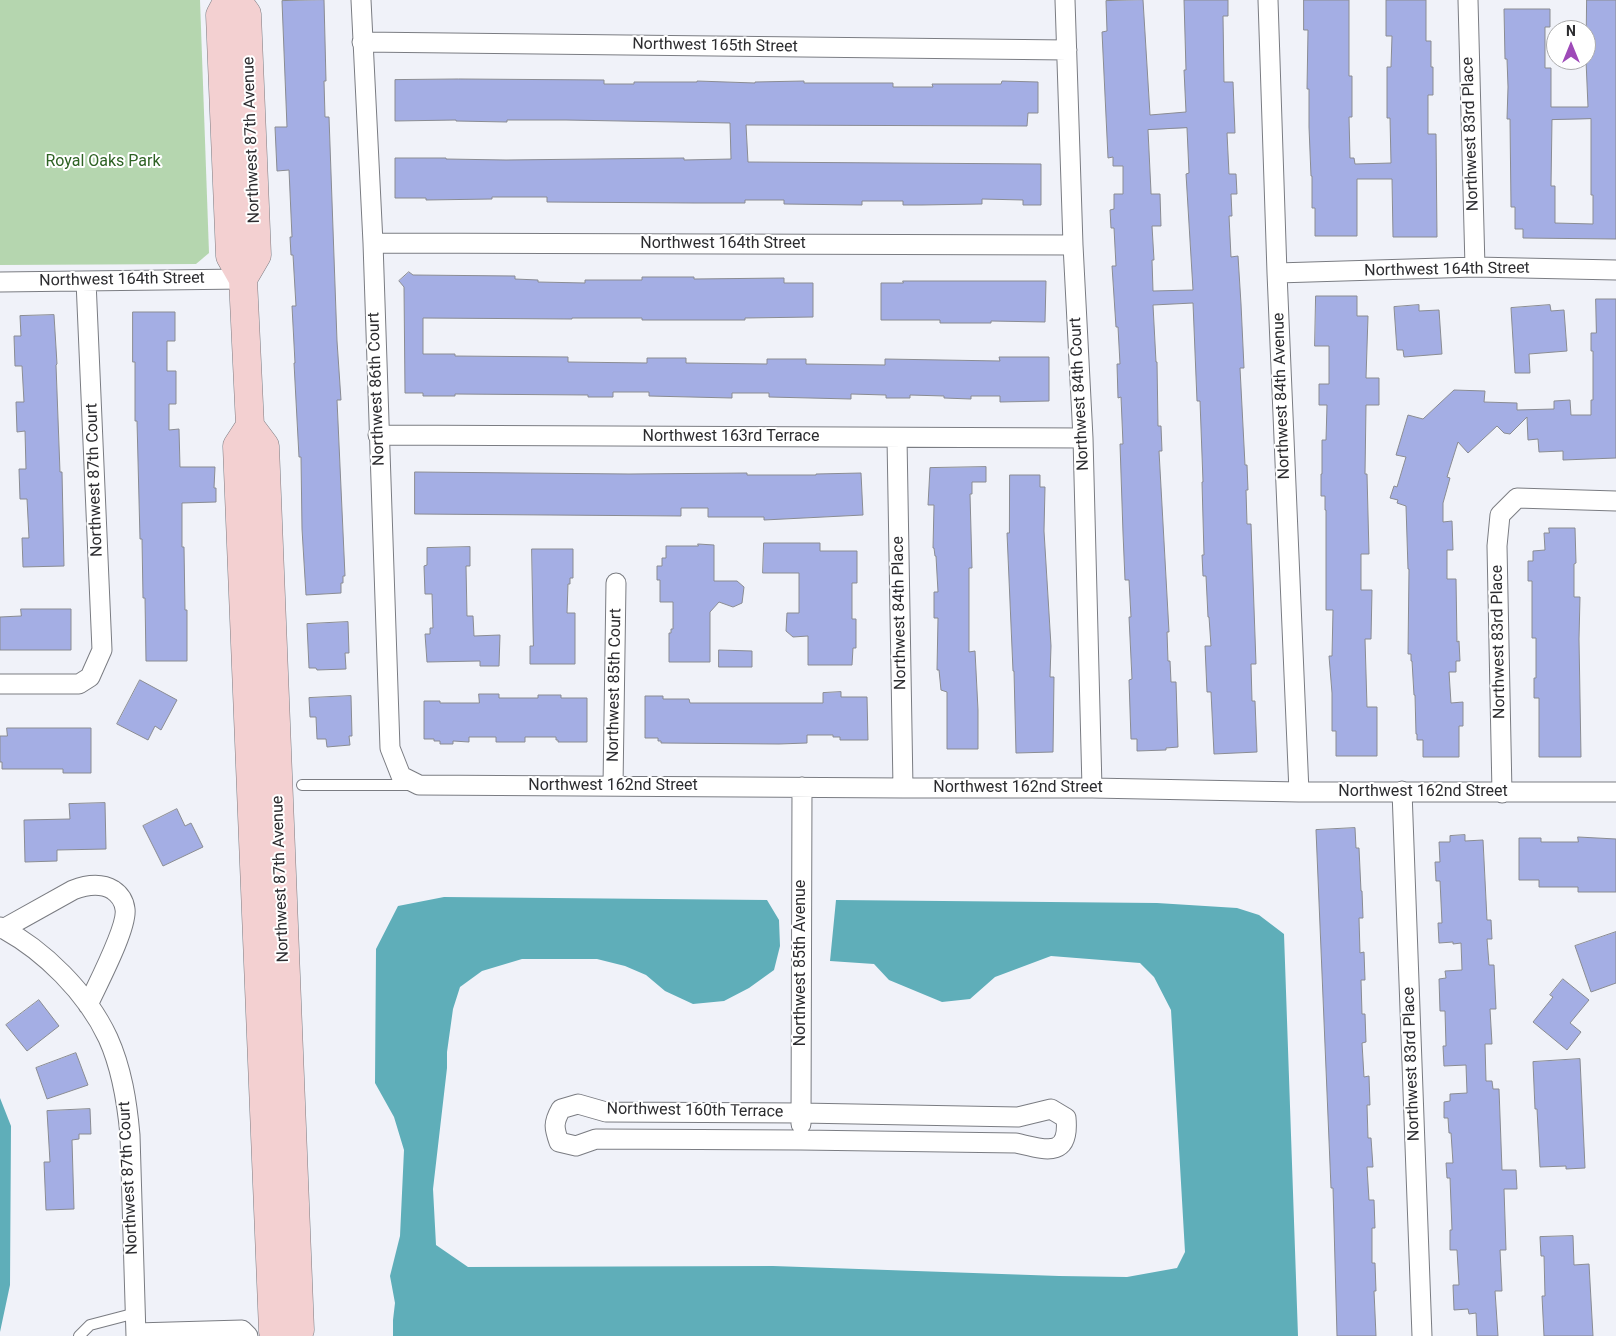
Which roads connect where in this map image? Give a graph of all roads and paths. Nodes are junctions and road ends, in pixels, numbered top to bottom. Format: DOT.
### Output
graph roads {
  1 [pos="228,0"];
  2 [pos="237,0"];
  3 [pos="361,0"];
  4 [pos="1065,0"];
  5 [pos="1268,0"];
  6 [pos="1468,0"];
  7 [pos="362,42"];
  8 [pos="1067,50"];
  9 [pos="372,243"];
  10 [pos="1073,244"];
  11 [pos="1475,267"];
  12 [pos="1616,270"];
  13 [pos="1277,273"];
  14 [pos="243,279"];
  15 [pos="86,281"];
  16 [pos="0,282"];
  17 [pos="250,426"];
  18 [pos="378,435"];
  19 [pos="897,438"];
  20 [pos="1083,438"];
  21 [pos="1616,501"];
  22 [pos="616,583"];
  23 [pos="0,684"];
  24 [pos="401,776"];
  25 [pos="302,785"];
  26 [pos="419,785"];
  27 [pos="614,786"];
  28 [pos="802,787"];
  29 [pos="903,788"];
  30 [pos="1092,788"];
  31 [pos="1402,791"];
  32 [pos="1299,792"];
  33 [pos="1616,792"];
  34 [pos="1502,793"];
  35 [pos="2,928"];
  36 [pos="88,1004"];
  37 [pos="801,1112"];
  38 [pos="801,1140"];
  39 [pos="136,1312"];
  40 [pos="136,1334"];
  41 [pos="180,1334"];
  42 [pos="79,1336"];
  43 [pos="248,1336"];
  44 [pos="277,1336"];
  45 [pos="296,1336"];
  46 [pos="1422,1336"];
  1 -- 14 [label="street, Northwest 87th Avenue"];
  2 -- 14 [label="street, Northwest 87th Avenue"];
  3 -- 7 [label="street, Northwest 86th Court"];
  4 -- 8 [label="street, Northwest 84th Court"];
  5 -- 13 [label="street, Northwest 84th Avenue"];
  6 -- 11 [label="street, Northwest 83rd Place"];
  7 -- 8 [label="street, Northwest 165th Street"];
  7 -- 9 [label="street, Northwest 86th Court"];
  8 -- 10 [label="street, Northwest 84th Court"];
  9 -- 10 [label="street, Northwest 164th Street"];
  9 -- 18 [label="street, Northwest 86th Court"];
  10 -- 20 [label="street, Northwest 84th Court"];
  11 -- 12 [label="street, Northwest 164th Street"];
  11 -- 13 [label="street, Northwest 164th Street"];
  13 -- 32 [label="street, Northwest 84th Avenue"];
  14 -- 15 [label="street, Northwest 164th Street"];
  14 -- 17 [label="street, Northwest 87th Avenue"];
  15 -- 16 [label="street, Northwest 164th Street"];
  15 -- 23 [label="street, Northwest 87th Court"];
  17 -- 44 [label="street, Northwest 87th Avenue"];
  17 -- 45 [label="street, Northwest 87th Avenue"];
  18 -- 19 [label="street, Northwest 163rd Terrace"];
  18 -- 24 [label="street, Northwest 86th Court"];
  19 -- 20 [label="street, Northwest 163rd Terrace"];
  19 -- 29 [label="street, Northwest 84th Place"];
  20 -- 30 [label="street, Northwest 84th Court"];
  21 -- 34 [label="street, Northwest 83rd Place"];
  22 -- 27 [label="street, Northwest 85th Court"];
  24 -- 26 [label="street, Northwest 162nd Street"];
  25 -- 26 [label="lane, Northwest 162nd Street"];
  26 -- 27 [label="street, Northwest 162nd Street"];
  27 -- 28 [label="street, Northwest 162nd Street"];
  28 -- 29 [label="street, Northwest 162nd Street"];
  28 -- 37 [label="street, Northwest 85th Avenue"];
  29 -- 30 [label="street, Northwest 162nd Street"];
  30 -- 32 [label="street, Northwest 162nd Street"];
  31 -- 32 [label="street, Northwest 162nd Street"];
  31 -- 34 [label="street, Northwest 162nd Street"];
  31 -- 46 [label="street, Northwest 83rd Place"];
  33 -- 34 [label="street, Northwest 162nd Street"];
  35 -- 36 [label="street, Northwest 87th Court"];
  35 -- 36 [label="street"];
  36 -- 39 [label="street, Northwest 87th Court"];
  37 -- 38 [label="street, Northwest 85th Avenue"];
  37 -- 38 [label="street, Northwest 160th Terrace"];
  37 -- 38 [label="street, Northwest 160th Terrace"];
  39 -- 40 [label="street, Northwest 87th Court"];
  39 -- 42 [label="lane"];
  40 -- 41 [label="street"];
  41 -- 43 [label="street"];
}
